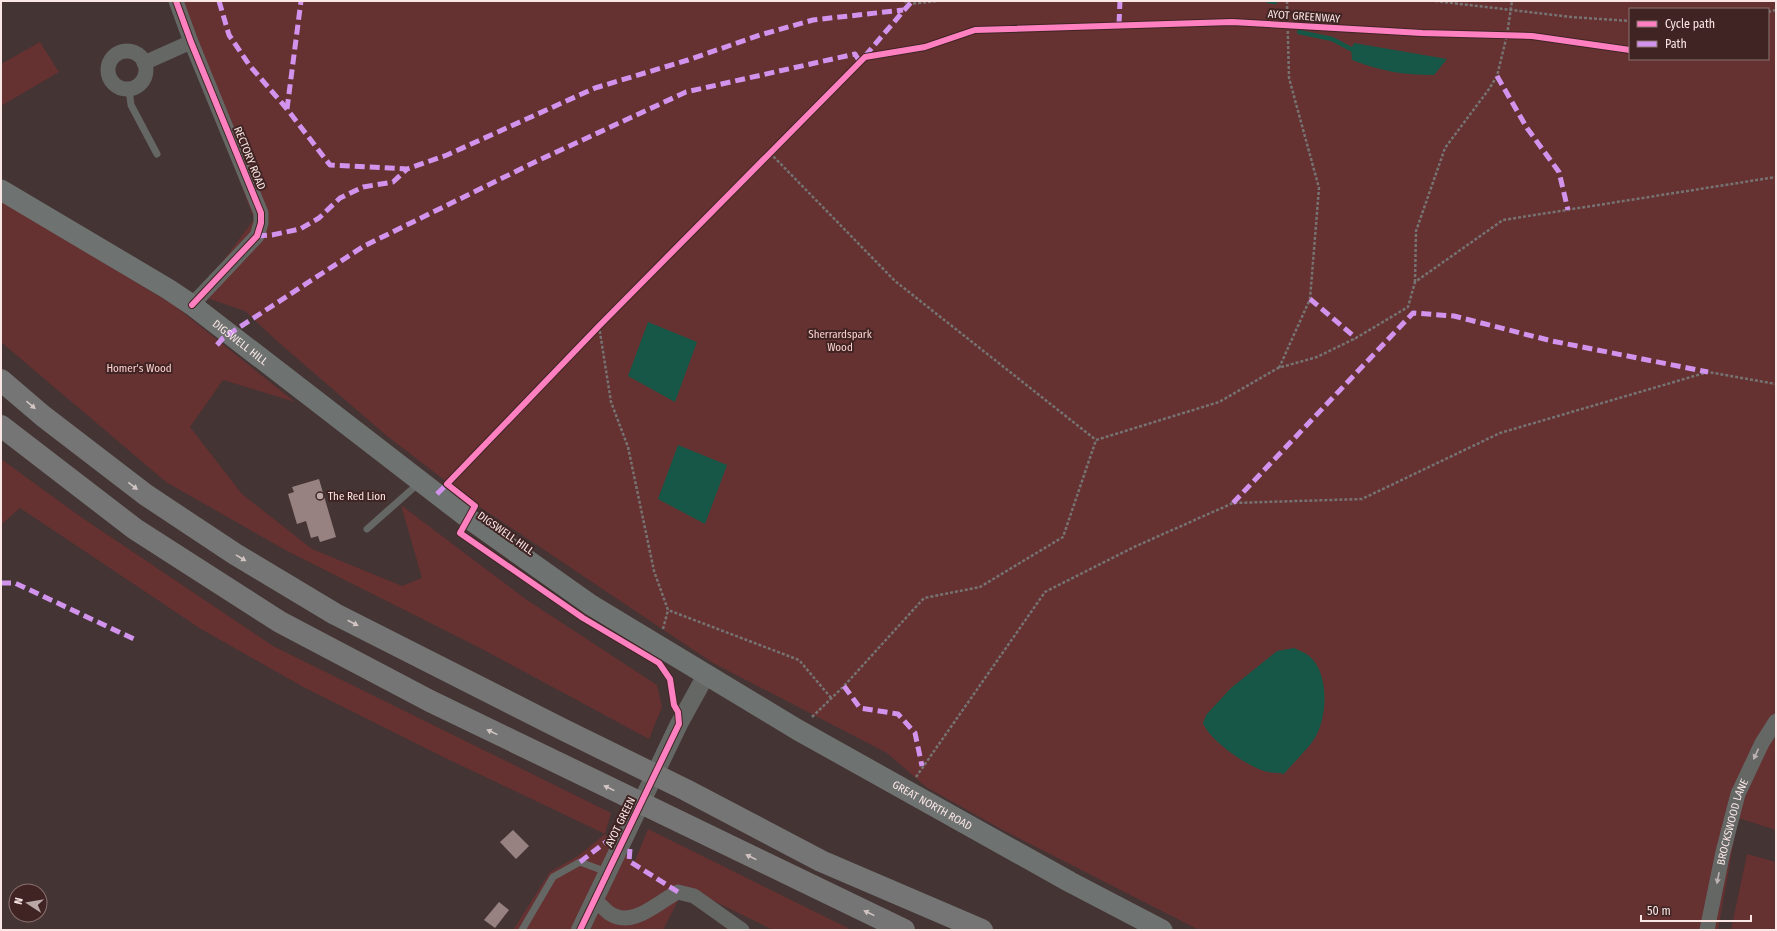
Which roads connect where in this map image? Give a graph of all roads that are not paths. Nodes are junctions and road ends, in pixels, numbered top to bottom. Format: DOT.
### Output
graph roads {
  1 [pos="176,1"];
  2 [pos="191,42"];
  3 [pos="144,63"];
  4 [pos="129,89"];
  5 [pos="157,154"];
  6 [pos="1,190"];
  7 [pos="192,305"];
  8 [pos="1,380"];
  9 [pos="1,426"];
  10 [pos="421,481"];
  11 [pos="367,529"];
  12 [pos="706,676"];
  13 [pos="1776,721"];
  14 [pos="607,872"];
  15 [pos="595,900"];
  16 [pos="522,930"];
  17 [pos="580,930"];
  18 [pos="742,930"];
  19 [pos="904,930"];
  20 [pos="982,930"];
  21 [pos="1162,930"];
  22 [pos="1707,930"];
  1 -- 2 [label="street, RECTORY ROAD"];
  2 -- 3 [label="street"];
  2 -- 7 [label="street, RECTORY ROAD"];
  3 -- 4 [label="street"];
  3 -- 4 [label="street"];
  4 -- 5 [label="lane"];
  6 -- 7 [label="main road, DIGSWELL HILL"];
  7 -- 10 [label="main road, DIGSWELL HILL"];
  8 -- 20 [label="highway, one-way"];
  19 -- 9 [label="highway, one-way"];
  10 -- 11 [label="lane"];
  10 -- 12 [label="main road, DIGSWELL HILL"];
  12 -- 14 [label="street, AYOT GREEN"];
  12 -- 21 [label="main road, GREAT NORTH ROAD"];
  13 -- 22 [label="street, BROCKSWOOD LANE, one-way"];
  14 -- 15 [label="street, AYOT GREEN"];
  14 -- 16 [label="lane"];
  15 -- 17 [label="street, AYOT GREEN"];
  15 -- 18 [label="street"];
}
